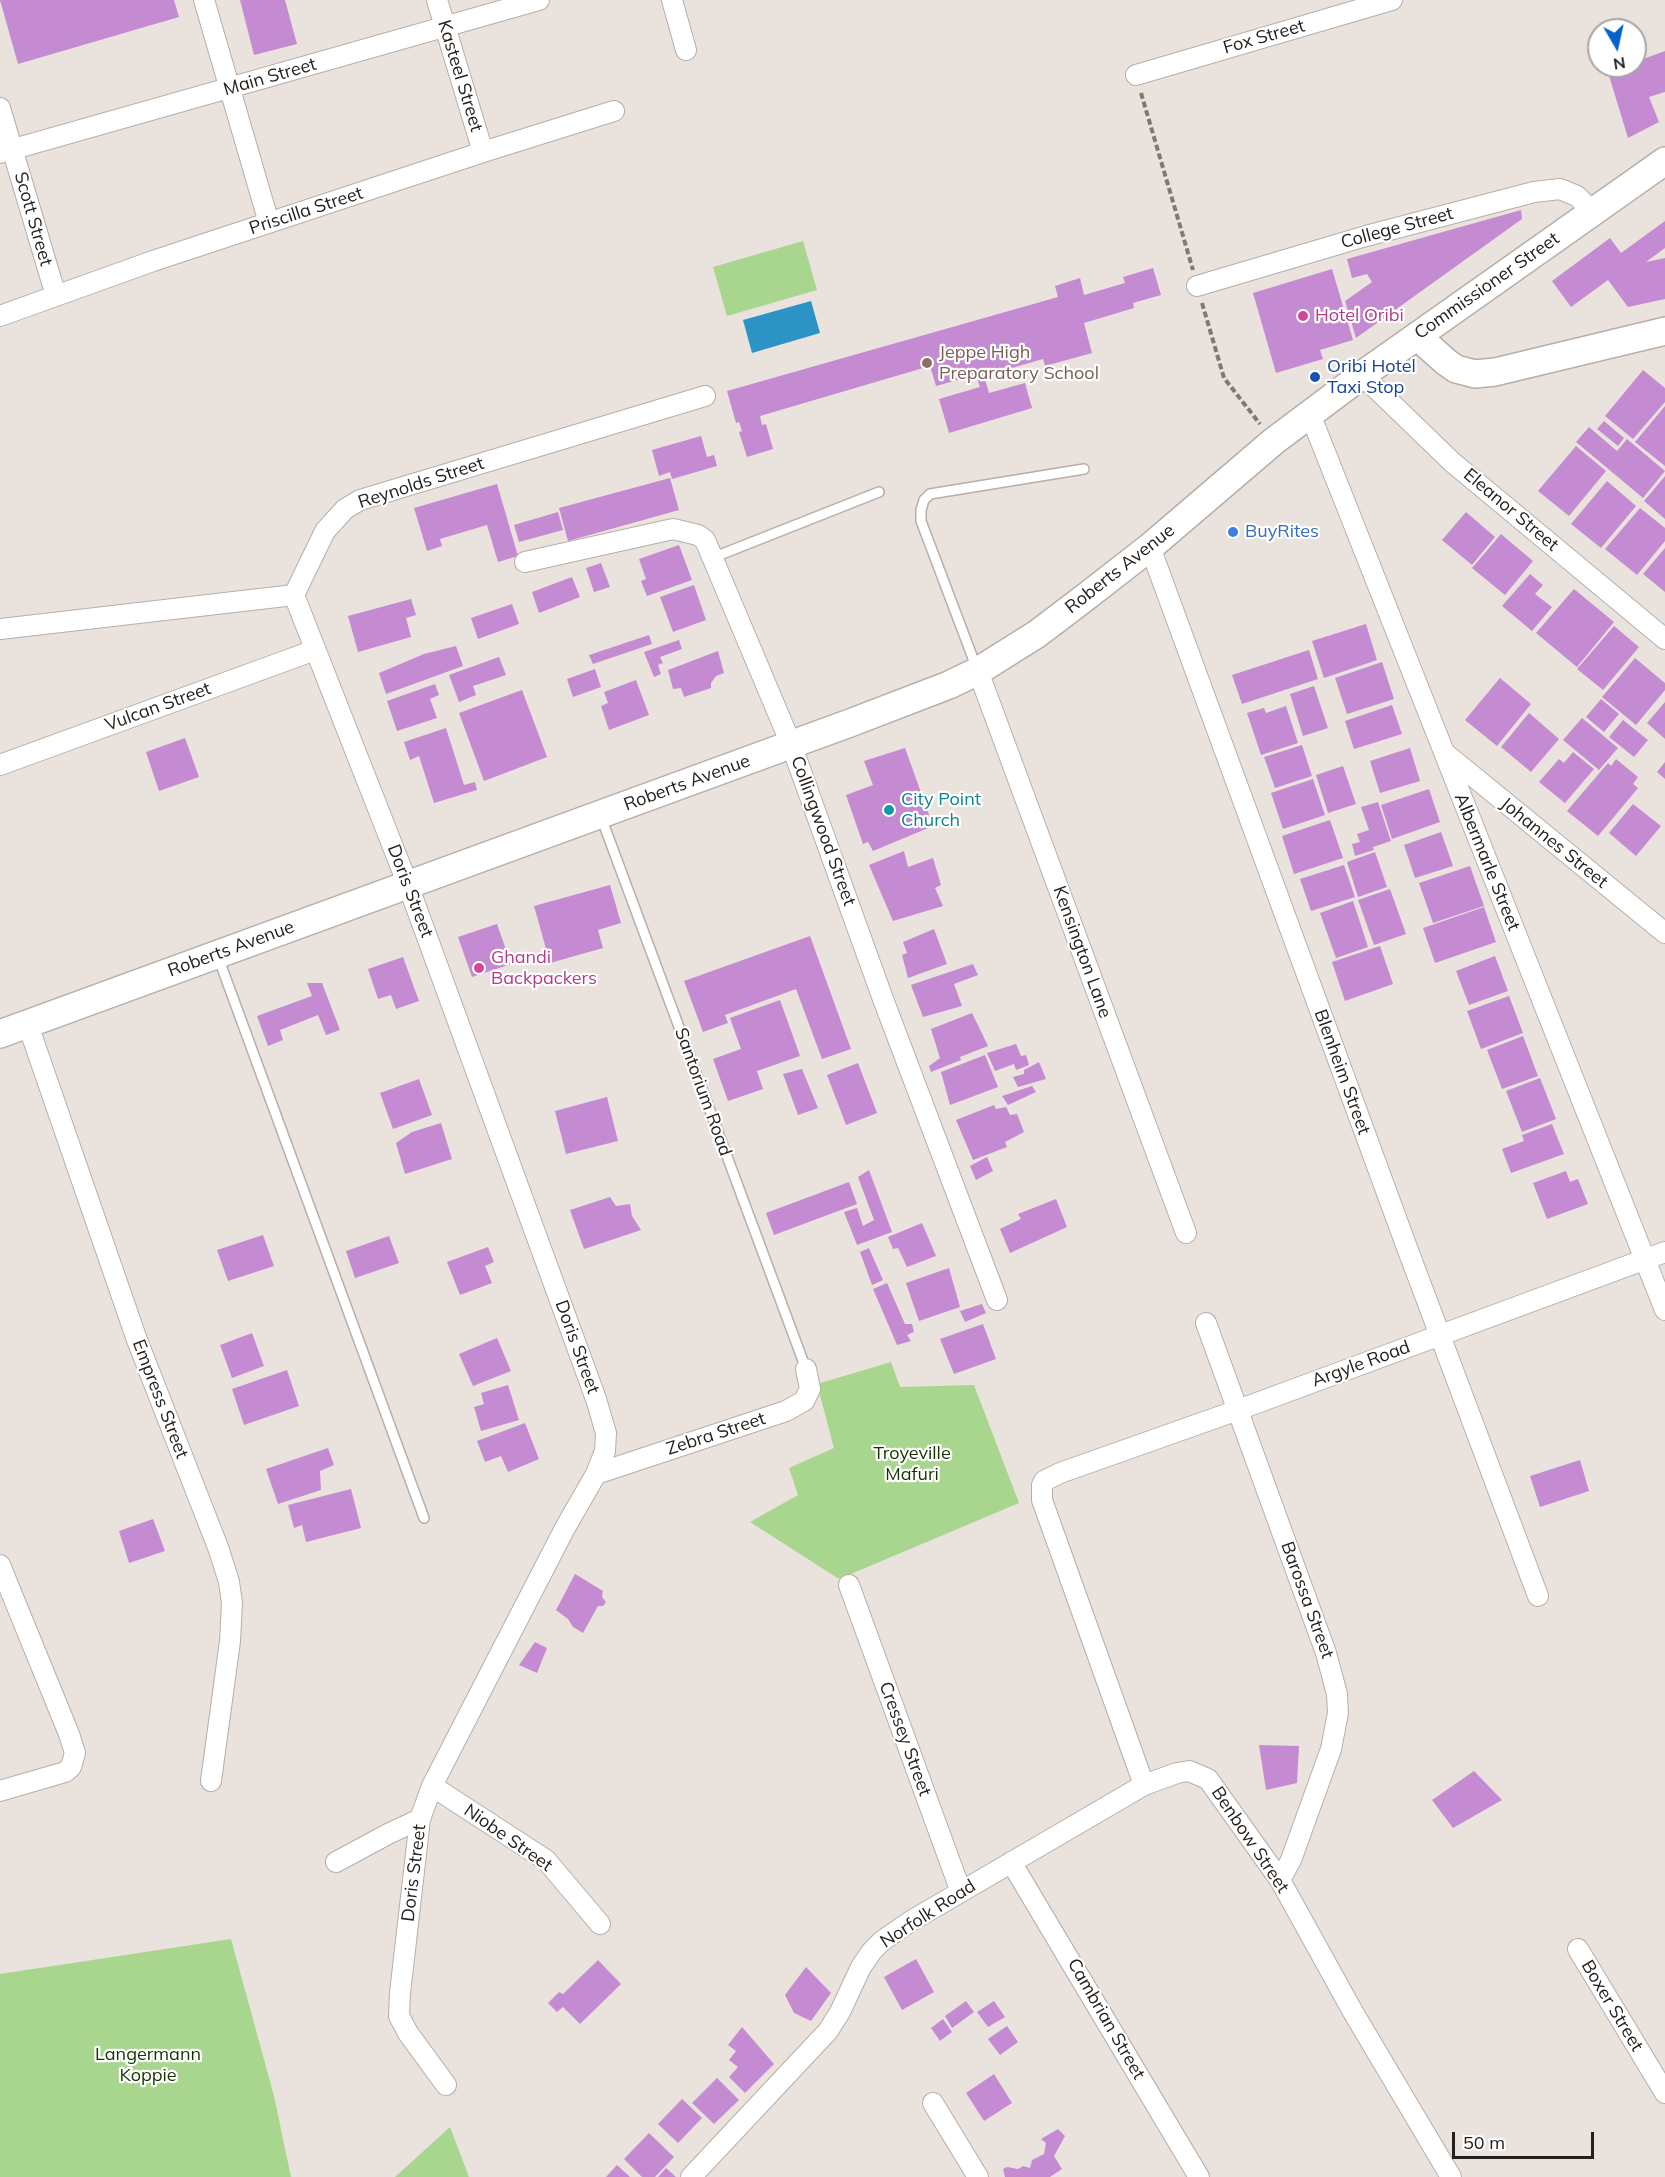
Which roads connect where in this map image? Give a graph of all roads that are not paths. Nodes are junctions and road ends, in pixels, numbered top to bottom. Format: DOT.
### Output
graph roads {
  1 [pos="204,0"];
  2 [pos="437,0"];
  3 [pos="539,0"];
  4 [pos="672,0"];
  5 [pos="1392,0"];
  6 [pos="445,27"];
  7 [pos="686,50"];
  8 [pos="1136,75"];
  9 [pos="230,89"];
  10 [pos="0,108"];
  11 [pos="614,111"];
  12 [pos="6,151"];
  13 [pos="483,152"];
  14 [pos="1665,160"];
  15 [pos="1592,211"];
  16 [pos="269,224"];
  17 [pos="1197,286"];
  18 [pos="56,296"];
  19 [pos="0,316"];
  20 [pos="1417,336"];
  21 [pos="1660,337"];
  22 [pos="1362,375"];
  23 [pos="705,396"];
  24 [pos="1310,414"];
  25 [pos="1084,469"];
  26 [pos="879,492"];
  27 [pos="1150,547"];
  28 [pos="712,558"];
  29 [pos="525,562"];
  30 [pos="294,595"];
  31 [pos="0,629"];
  32 [pos="1665,639"];
  33 [pos="315,650"];
  34 [pos="978,671"];
  35 [pos="791,744"];
  36 [pos="1444,752"];
  37 [pos="0,765"];
  38 [pos="600,815"];
  39 [pos="408,885"];
  40 [pos="1665,933"];
  41 [pos="216,954"];
  42 [pos="28,1025"];
  43 [pos="0,1034"];
  44 [pos="1186,1233"];
  45 [pos="1665,1252"];
  46 [pos="1645,1260"];
  47 [pos="997,1300"];
  48 [pos="1665,1310"];
  49 [pos="1206,1323"];
  50 [pos="1441,1334"];
  51 [pos="806,1370"];
  52 [pos="1238,1410"];
  53 [pos="596,1474"];
  54 [pos="424,1518"];
  55 [pos="0,1565"];
  56 [pos="849,1585"];
  57 [pos="1538,1596"];
  58 [pos="211,1781"];
  59 [pos="1144,1785"];
  60 [pos="432,1786"];
  61 [pos="0,1791"];
  62 [pos="420,1819"];
  63 [pos="336,1862"];
  64 [pos="1011,1862"];
  65 [pos="1280,1880"];
  66 [pos="961,1892"];
  67 [pos="600,1924"];
  68 [pos="1578,1949"];
  69 [pos="446,2085"];
  70 [pos="1665,2093"];
  71 [pos="933,2103"];
  72 [pos="691,2177"];
  73 [pos="978,2177"];
  74 [pos="1199,2177"];
  75 [pos="1451,2177"];
  1 -- 9 [label="street"];
  2 -- 6 [label="street, Kasteel Street"];
  3 -- 6 [label="street, Main Street"];
  4 -- 7 [label="street"];
  5 -- 8 [label="street, Fox Street"];
  6 -- 9 [label="street, Main Street"];
  6 -- 13 [label="street, Kasteel Street"];
  9 -- 12 [label="street, Main Street"];
  9 -- 16 [label="street"];
  10 -- 12 [label="street, Scott Street"];
  11 -- 13 [label="street, Priscilla Street"];
  12 -- 18 [label="street, Scott Street"];
  13 -- 16 [label="street, Priscilla Street"];
  14 -- 15 [label="main road, Commissioner Street"];
  15 -- 17 [label="street, College Street"];
  15 -- 20 [label="main road, Commissioner Street"];
  16 -- 18 [label="street, Priscilla Street"];
  18 -- 19 [label="street, Priscilla Street"];
  20 -- 21 [label="main road"];
  20 -- 22 [label="main road, Commissioner Street"];
  22 -- 24 [label="main road, Commissioner Street"];
  22 -- 32 [label="street, Eleanor Street"];
  23 -- 30 [label="street, Reynolds Street"];
  24 -- 27 [label="main road, Roberts Avenue"];
  24 -- 36 [label="street, Albermarle Street"];
  25 -- 34 [label="lane"];
  26 -- 28 [label="lane"];
  27 -- 34 [label="main road, Roberts Avenue"];
  27 -- 50 [label="street, Blenheim Street"];
  28 -- 29 [label="street, Collingwood Street"];
  28 -- 35 [label="street, Collingwood Street"];
  30 -- 31 [label="street"];
  30 -- 33 [label="street, Doris Street"];
  33 -- 37 [label="street, Vulcan Street"];
  33 -- 39 [label="street, Doris Street"];
  34 -- 35 [label="main road, Roberts Avenue"];
  34 -- 44 [label="street, Kensington Lane"];
  35 -- 38 [label="main road, Roberts Avenue"];
  35 -- 47 [label="street, Collingwood Street"];
  36 -- 40 [label="street, Johannes Street"];
  36 -- 46 [label="street, Albermarle Street"];
  38 -- 39 [label="main road, Roberts Avenue"];
  38 -- 51 [label="lane, Santorium Road"];
  39 -- 41 [label="main road, Roberts Avenue"];
  39 -- 53 [label="street, Doris Street"];
  41 -- 42 [label="main road, Roberts Avenue"];
  41 -- 54 [label="lane"];
  42 -- 43 [label="main road, Roberts Avenue"];
  42 -- 58 [label="street, Empress Street"];
  45 -- 46 [label="street, Argyle Road"];
  46 -- 48 [label="street, Albermarle Street"];
  46 -- 50 [label="street, Argyle Road"];
  49 -- 52 [label="street, Barossa Street"];
  50 -- 52 [label="street, Argyle Road"];
  50 -- 57 [label="street, Blenheim Street"];
  51 -- 53 [label="street, Zebra Street"];
  52 -- 59 [label="street, Argyle Road"];
  52 -- 65 [label="street, Barossa Street"];
  53 -- 60 [label="street, Doris Street"];
  55 -- 61 [label="street"];
  56 -- 66 [label="street, Cressey Street"];
  59 -- 64 [label="street, Norfolk Road"];
  59 -- 65 [label="street, Benbow Street"];
  60 -- 62 [label="street, Doris Street"];
  60 -- 67 [label="street, Niobe Street"];
  62 -- 63 [label="street"];
  62 -- 69 [label="street, Doris Street"];
  64 -- 66 [label="street, Norfolk Road"];
  64 -- 74 [label="street, Cambrian Street"];
  65 -- 75 [label="street, Benbow Street"];
  66 -- 72 [label="street, Norfolk Road"];
  68 -- 70 [label="street, Boxer Street"];
  71 -- 73 [label="street"];
}
